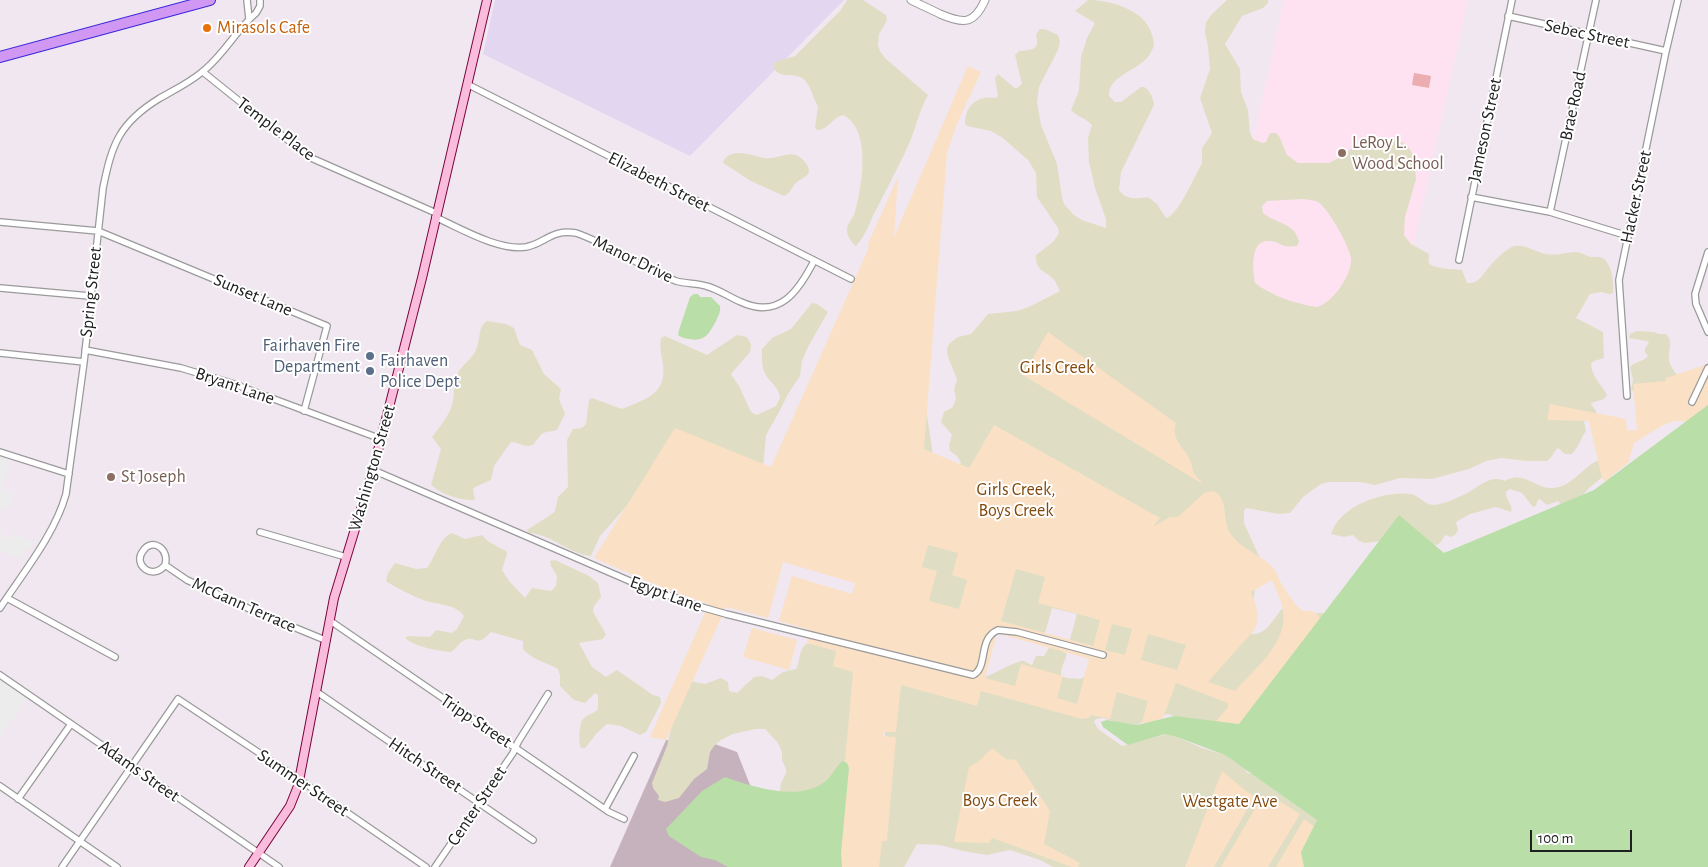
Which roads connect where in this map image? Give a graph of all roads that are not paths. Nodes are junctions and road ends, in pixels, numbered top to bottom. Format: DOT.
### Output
graph roads {
  1 [pos="210,0"];
  2 [pos="247,0"];
  3 [pos="260,0"];
  4 [pos="486,0"];
  5 [pos="911,0"];
  6 [pos="985,0"];
  7 [pos="1512,0"];
  8 [pos="1596,0"];
  9 [pos="1678,0"];
  10 [pos="1508,16"];
  11 [pos="249,19"];
  12 [pos="1589,35"];
  13 [pos="1666,51"];
  14 [pos="0,57"];
  15 [pos="203,72"];
  16 [pos="467,84"];
  17 [pos="1471,197"];
  18 [pos="1550,212"];
  19 [pos="436,215"];
  20 [pos="0,222"];
  21 [pos="98,231"];
  22 [pos="1628,236"];
  23 [pos="1708,252"];
  24 [pos="1459,260"];
  25 [pos="814,261"];
  26 [pos="851,279"];
  27 [pos="0,288"];
  28 [pos="90,296"];
  29 [pos="1702,317"];
  30 [pos="1708,322"];
  31 [pos="1708,332"];
  32 [pos="85,350"];
  33 [pos="0,353"];
  34 [pos="84,362"];
  35 [pos="1708,368"];
  36 [pos="1627,396"];
  37 [pos="1692,402"];
  38 [pos="304,411"];
  39 [pos="381,439"];
  40 [pos="0,452"];
  41 [pos="373,470"];
  42 [pos="69,474"];
  43 [pos="260,532"];
  44 [pos="346,557"];
  45 [pos="165,565"];
  46 [pos="7,598"];
  47 [pos="0,608"];
  48 [pos="329,620"];
  49 [pos="325,640"];
  50 [pos="1103,655"];
  51 [pos="115,657"];
  52 [pos="0,675"];
  53 [pos="316,692"];
  54 [pos="548,694"];
  55 [pos="71,724"];
  56 [pos="516,748"];
  57 [pos="634,756"];
  58 [pos="131,766"];
  59 [pos="300,780"];
  60 [pos="0,786"];
  61 [pos="18,799"];
  62 [pos="480,802"];
  63 [pos="605,809"];
  64 [pos="624,819"];
  65 [pos="533,840"];
  66 [pos="80,841"];
  67 [pos="258,853"];
  68 [pos="62,867"];
  69 [pos="117,867"];
  70 [pos="249,867"];
  71 [pos="279,867"];
  72 [pos="426,867"];
  73 [pos="436,867"];
  1 -- 14 [label="highway"];
  2 -- 11 [label="street"];
  3 -- 11 [label="street, Spring Street"];
  4 -- 16 [label="main road, Washington Street"];
  5 -- 6 [label="street"];
  7 -- 10 [label="street, Jameson Street"];
  8 -- 12 [label="street, Brae Road"];
  9 -- 13 [label="street, Hacker Street"];
  10 -- 12 [label="street, Sebec Street"];
  10 -- 17 [label="street, Jameson Street"];
  11 -- 15 [label="street, Spring Street"];
  12 -- 13 [label="street, Sebec Street"];
  12 -- 18 [label="street, Brae Road"];
  13 -- 22 [label="street, Hacker Street"];
  15 -- 19 [label="street, Temple Place"];
  15 -- 21 [label="street, Spring Street"];
  16 -- 19 [label="main road, Washington Street"];
  16 -- 25 [label="street, Elizabeth Street"];
  17 -- 18 [label="street"];
  17 -- 24 [label="street, Jameson Street"];
  18 -- 22 [label="street"];
  19 -- 25 [label="street, Manor Drive"];
  19 -- 39 [label="main road, Washington Street"];
  20 -- 21 [label="street"];
  21 -- 28 [label="street, Spring Street"];
  21 -- 38 [label="street, Sunset Lane"];
  22 -- 36 [label="street, Hacker Street"];
  23 -- 29 [label="street"];
  25 -- 26 [label="street, Elizabeth Street"];
  27 -- 28 [label="street"];
  28 -- 32 [label="street, Spring Street"];
  29 -- 30 [label="street"];
  29 -- 31 [label="street"];
  32 -- 34 [label="street, Spring Street"];
  32 -- 38 [label="street, Bryant Lane"];
  33 -- 34 [label="street"];
  34 -- 42 [label="street, Spring Street"];
  35 -- 37 [label="street"];
  38 -- 39 [label="street, Bryant Lane"];
  39 -- 41 [label="main road, Washington Street"];
  40 -- 42 [label="street"];
  41 -- 44 [label="main road, Washington Street"];
  41 -- 50 [label="street, Egypt Lane"];
  42 -- 46 [label="street, Spring Street"];
  43 -- 44 [label="street"];
  44 -- 48 [label="main road, Washington Street"];
  45 -- 45 [label="street"];
  45 -- 49 [label="street, McGann Terrace"];
  46 -- 47 [label="street, Spring Street"];
  46 -- 51 [label="street"];
  48 -- 49 [label="main road, Washington Street"];
  48 -- 56 [label="street, Tripp Street"];
  49 -- 53 [label="main road, Washington Street"];
  52 -- 55 [label="street, Adams Street"];
  53 -- 59 [label="main road, Washington Street"];
  53 -- 62 [label="street, Hitch Street"];
  54 -- 56 [label="street, Center Street"];
  55 -- 58 [label="street, Adams Street"];
  55 -- 61 [label="street"];
  56 -- 62 [label="street, Center Street"];
  56 -- 63 [label="street, Tripp Street"];
  57 -- 63 [label="street"];
  58 -- 59 [label="street, Summer Street"];
  58 -- 66 [label="street"];
  58 -- 67 [label="street, Adams Street"];
  59 -- 67 [label="main road, Washington Street"];
  59 -- 72 [label="street, Summer Street"];
  60 -- 61 [label="street"];
  61 -- 66 [label="street"];
  62 -- 65 [label="street, Hitch Street"];
  62 -- 73 [label="street, Center Street"];
  63 -- 64 [label="street, Tripp Street"];
  66 -- 68 [label="street"];
  66 -- 69 [label="street"];
  67 -- 70 [label="main road, Washington Street"];
  67 -- 71 [label="street, Adams Street"];
}
